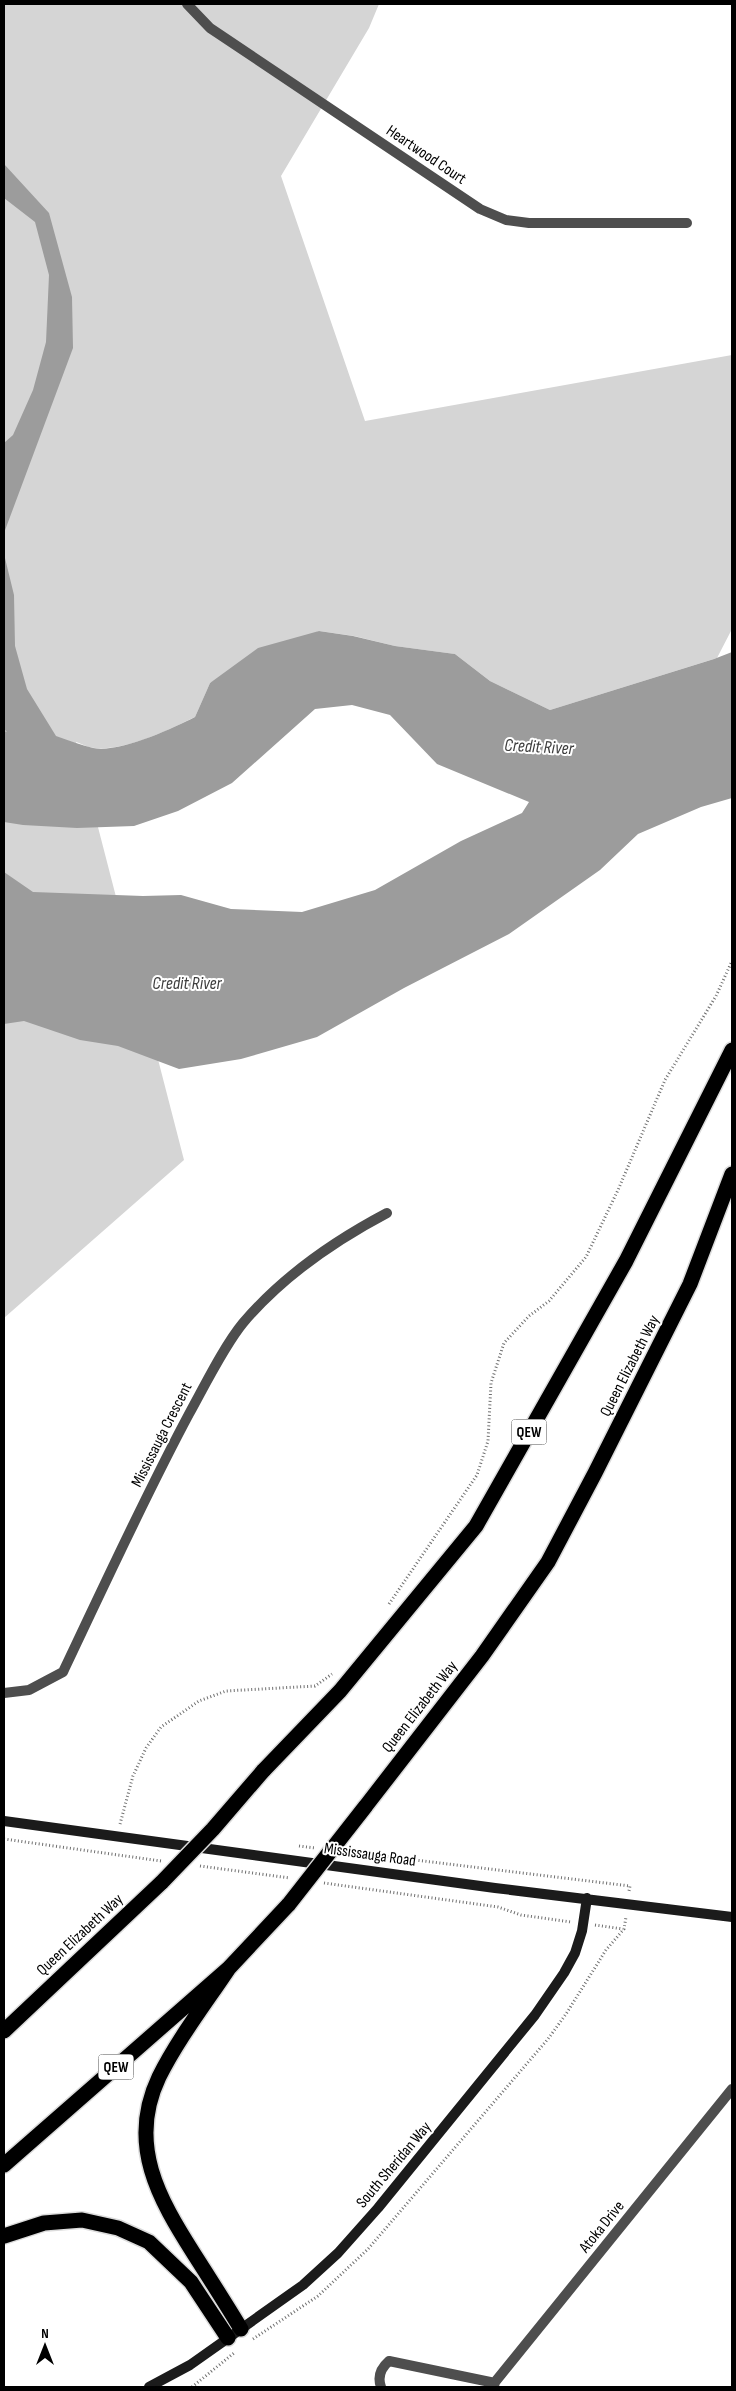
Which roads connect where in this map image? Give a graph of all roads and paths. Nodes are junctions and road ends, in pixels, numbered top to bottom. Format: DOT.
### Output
graph roads {
  1 [pos="187,4"];
  2 [pos="687,223"];
  3 [pos="732,961"];
  4 [pos="732,1050"];
  5 [pos="732,1174"];
  6 [pos="387,1214"];
  7 [pos="388,1605"];
  8 [pos="336,1671"];
  9 [pos="4,1693"];
  10 [pos="4,1821"];
  11 [pos="117,1836"];
  12 [pos="4,1839"];
  13 [pos="162,1861"];
  14 [pos="192,1865"];
  15 [pos="552,1877"];
  16 [pos="291,1878"];
  17 [pos="320,1883"];
  18 [pos="630,1891"];
  19 [pos="587,1898"];
  20 [pos="532,1917"];
  21 [pos="732,1917"];
  22 [pos="624,1924"];
  23 [pos="612,1928"];
  24 [pos="229,1968"];
  25 [pos="4,2030"];
  26 [pos="732,2089"];
  27 [pos="4,2165"];
  28 [pos="4,2236"];
  29 [pos="242,2329"];
  30 [pos="228,2338"];
  31 [pos="493,2385"];
  32 [pos="149,2387"];
  33 [pos="380,2387"];
  1 -- 2 [label="street, Heartwood Court"];
  3 -- 7 [label="path"];
  4 -- 25 [label="highway, Queen Elizabeth Way / QEW, bridge"];
  5 -- 24 [label="highway, Queen Elizabeth Way / QEW, bridge"];
  6 -- 9 [label="street, Mississauga Crescent"];
  8 -- 11 [label="path"];
  10 -- 11 [label="main road, Mississauga Road"];
  11 -- 19 [label="main road, Mississauga Road"];
  12 -- 13 [label="path"];
  14 -- 16 [label="path"];
  15 -- 18 [label="path"];
  17 -- 20 [label="path"];
  19 -- 21 [label="main road, Mississauga Road"];
  19 -- 29 [label="main road, South Sheridan Way"];
  22 -- 23 [label="path"];
  24 -- 27 [label="highway, Queen Elizabeth Way / QEW"];
  24 -- 29 [label="highway"];
  26 -- 31 [label="street, Atoka Drive"];
  28 -- 30 [label="highway"];
  29 -- 30 [label="main road, South Sheridan Way"];
  30 -- 32 [label="main road, South Sheridan Way"];
  31 -- 33 [label="street, Atoka Drive"];
}
